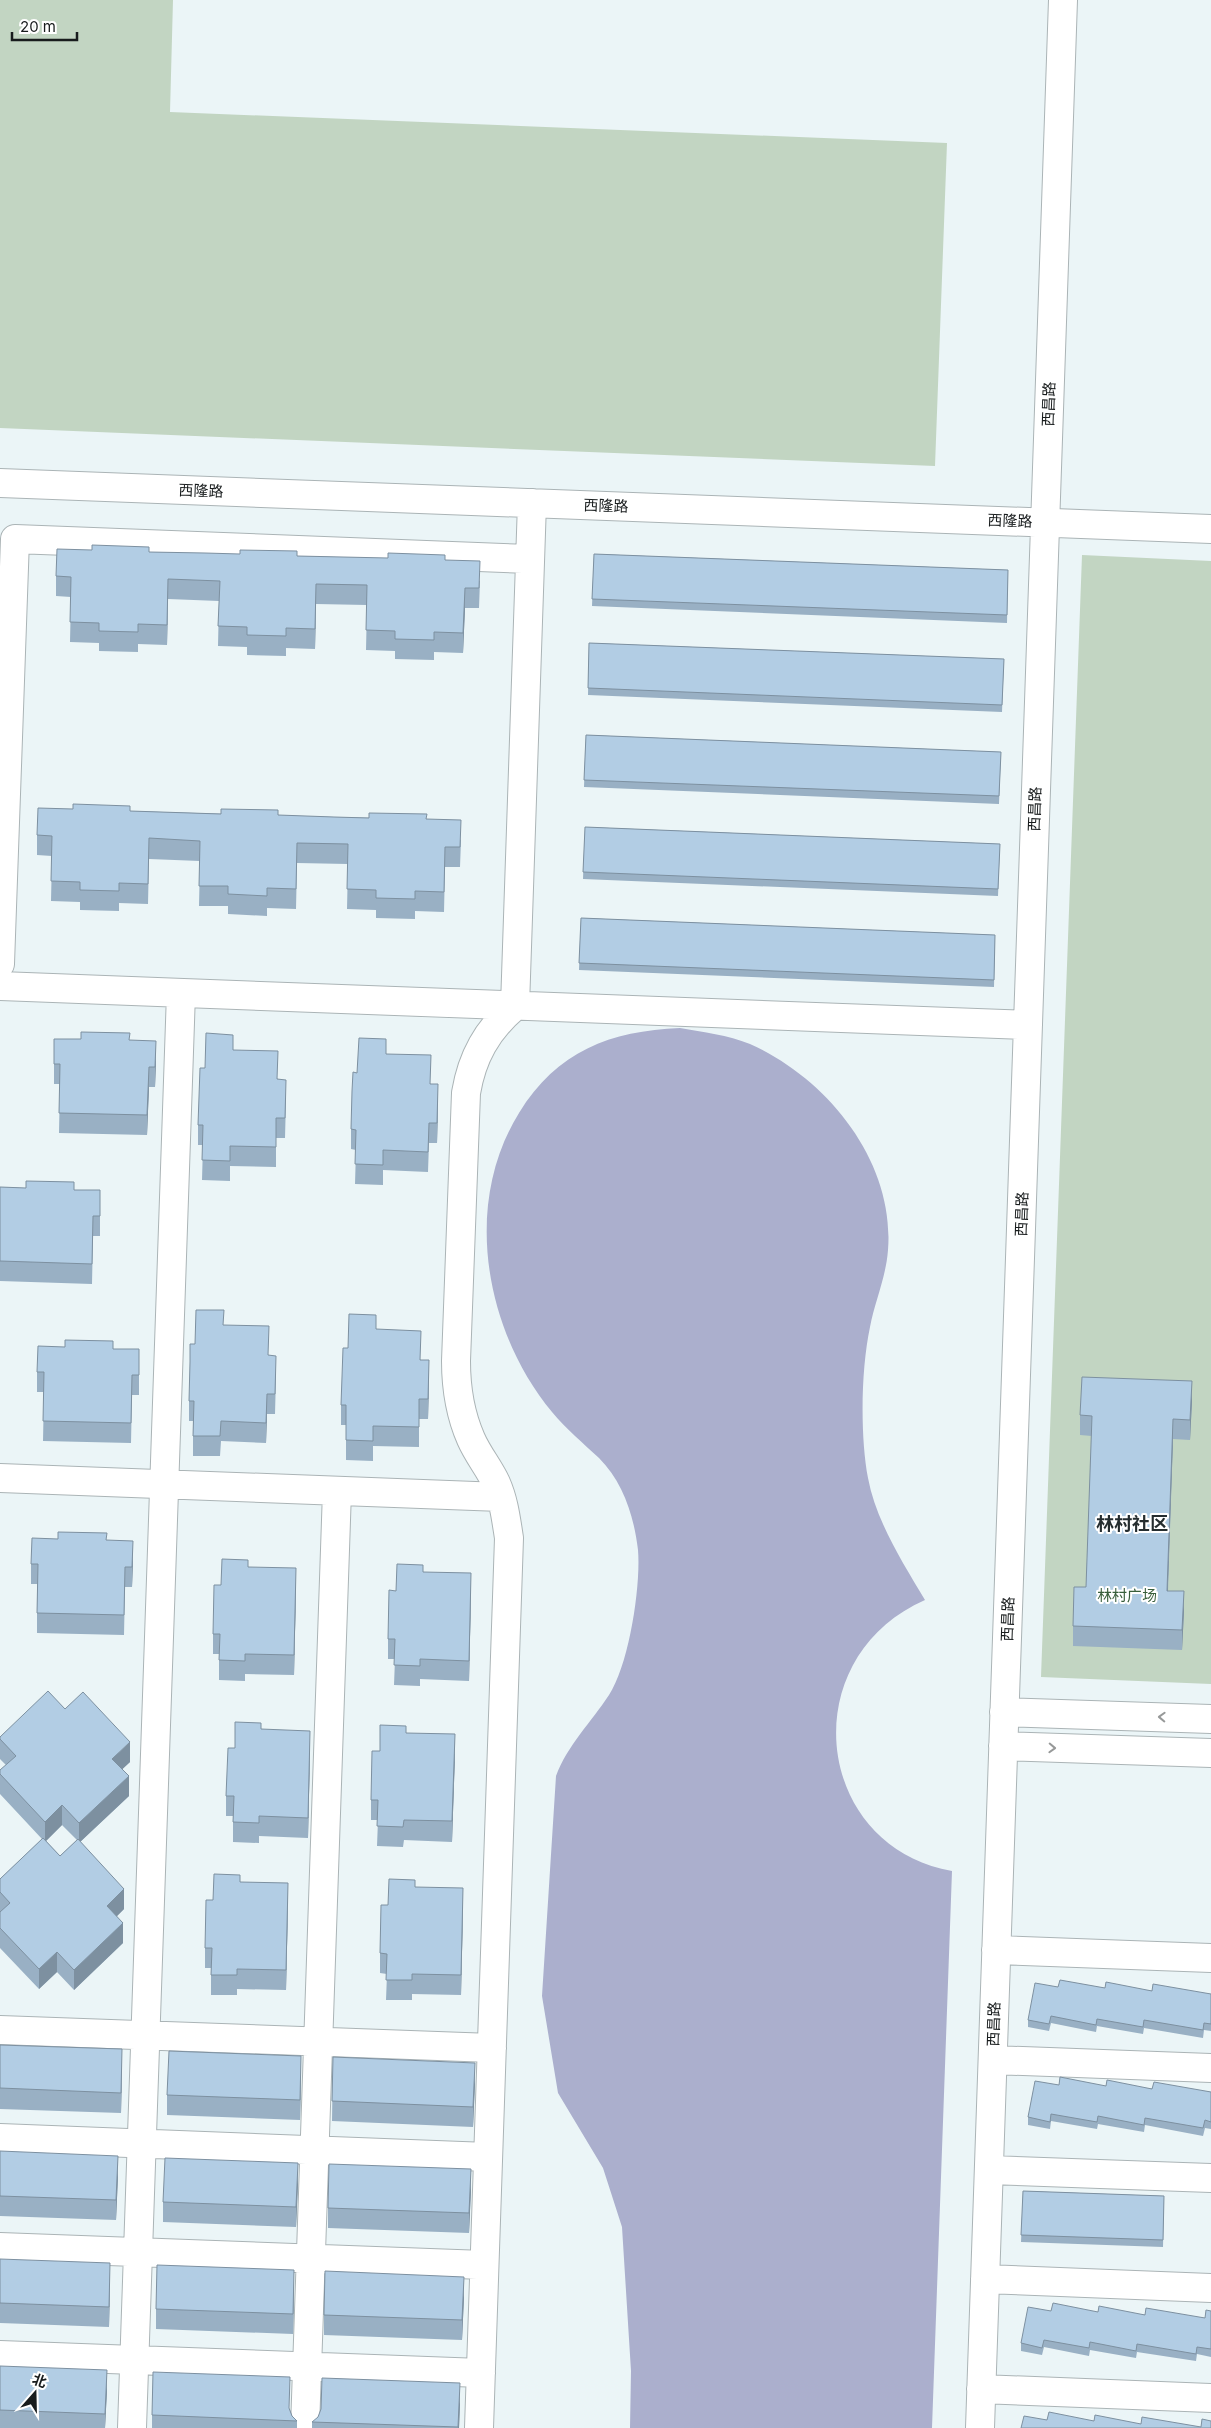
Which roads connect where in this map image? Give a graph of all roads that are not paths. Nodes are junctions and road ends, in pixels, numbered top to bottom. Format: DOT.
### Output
graph roads {
  1 [pos="1063,0"];
  2 [pos="0,484"];
  3 [pos="532,503"];
  4 [pos="1045,523"];
  5 [pos="1211,529"];
  6 [pos="530,559"];
  7 [pos="0,964"];
  8 [pos="0,986"];
  9 [pos="181,993"];
  10 [pos="515,1006"];
  11 [pos="1028,1025"];
  12 [pos="0,1478"];
  13 [pos="164,1484"];
  14 [pos="338,1491"];
  15 [pos="501,1497"];
  16 [pos="1004,1712"];
  17 [pos="1211,1719"];
  18 [pos="1003,1746"];
  19 [pos="1211,1753"];
  20 [pos="996,1950"];
  21 [pos="1211,1958"];
  22 [pos="0,2030"];
  23 [pos="145,2035"];
  24 [pos="319,2042"];
  25 [pos="492,2048"];
  26 [pos="993,2060"];
  27 [pos="1211,2068"];
  28 [pos="0,2138"];
  29 [pos="142,2144"];
  30 [pos="315,2150"];
  31 [pos="488,2157"];
  32 [pos="989,2170"];
  33 [pos="1211,2178"];
  34 [pos="0,2247"];
  35 [pos="138,2252"];
  36 [pos="311,2259"];
  37 [pos="484,2265"];
  38 [pos="985,2279"];
  39 [pos="1211,2288"];
  40 [pos="0,2355"];
  41 [pos="134,2360"];
  42 [pos="307,2367"];
  43 [pos="481,2373"];
  44 [pos="981,2389"];
  45 [pos="1211,2398"];
  46 [pos="132,2428"];
  47 [pos="305,2428"];
  48 [pos="479,2428"];
  49 [pos="980,2428"];
  1 -- 4 [label="street, 西昌路"];
  2 -- 3 [label="street, 西隆路"];
  3 -- 4 [label="street, 西隆路"];
  3 -- 6 [label="street"];
  4 -- 5 [label="street, 西隆路"];
  4 -- 11 [label="street, 西昌路"];
  6 -- 7 [label="street"];
  6 -- 10 [label="street"];
  8 -- 9 [label="street"];
  9 -- 10 [label="street"];
  9 -- 13 [label="street"];
  10 -- 11 [label="street"];
  10 -- 15 [label="street"];
  11 -- 16 [label="street, 西昌路"];
  12 -- 13 [label="street"];
  13 -- 14 [label="street"];
  13 -- 23 [label="street"];
  14 -- 15 [label="street"];
  14 -- 24 [label="street"];
  15 -- 25 [label="street"];
  17 -- 16 [label="street, one-way"];
  16 -- 18 [label="street, 西昌路"];
  18 -- 19 [label="street, one-way"];
  18 -- 20 [label="street, 西昌路"];
  20 -- 21 [label="street"];
  20 -- 26 [label="street, 西昌路"];
  22 -- 23 [label="street"];
  23 -- 24 [label="street"];
  23 -- 29 [label="street"];
  24 -- 25 [label="street"];
  24 -- 30 [label="street"];
  25 -- 31 [label="street"];
  26 -- 27 [label="street"];
  26 -- 32 [label="street, 西昌路"];
  28 -- 29 [label="street"];
  29 -- 30 [label="street"];
  29 -- 35 [label="street"];
  30 -- 31 [label="street"];
  30 -- 36 [label="street"];
  31 -- 37 [label="street"];
  32 -- 33 [label="street"];
  32 -- 38 [label="street, 西昌路"];
  34 -- 35 [label="street"];
  35 -- 36 [label="street"];
  35 -- 41 [label="street"];
  36 -- 37 [label="street"];
  36 -- 42 [label="street"];
  37 -- 43 [label="street"];
  38 -- 39 [label="street"];
  38 -- 44 [label="street, 西昌路"];
  40 -- 41 [label="street"];
  41 -- 42 [label="street"];
  41 -- 46 [label="street"];
  42 -- 43 [label="street"];
  42 -- 47 [label="street"];
  43 -- 48 [label="street"];
  44 -- 45 [label="street"];
  44 -- 49 [label="street, 西昌路"];
}
